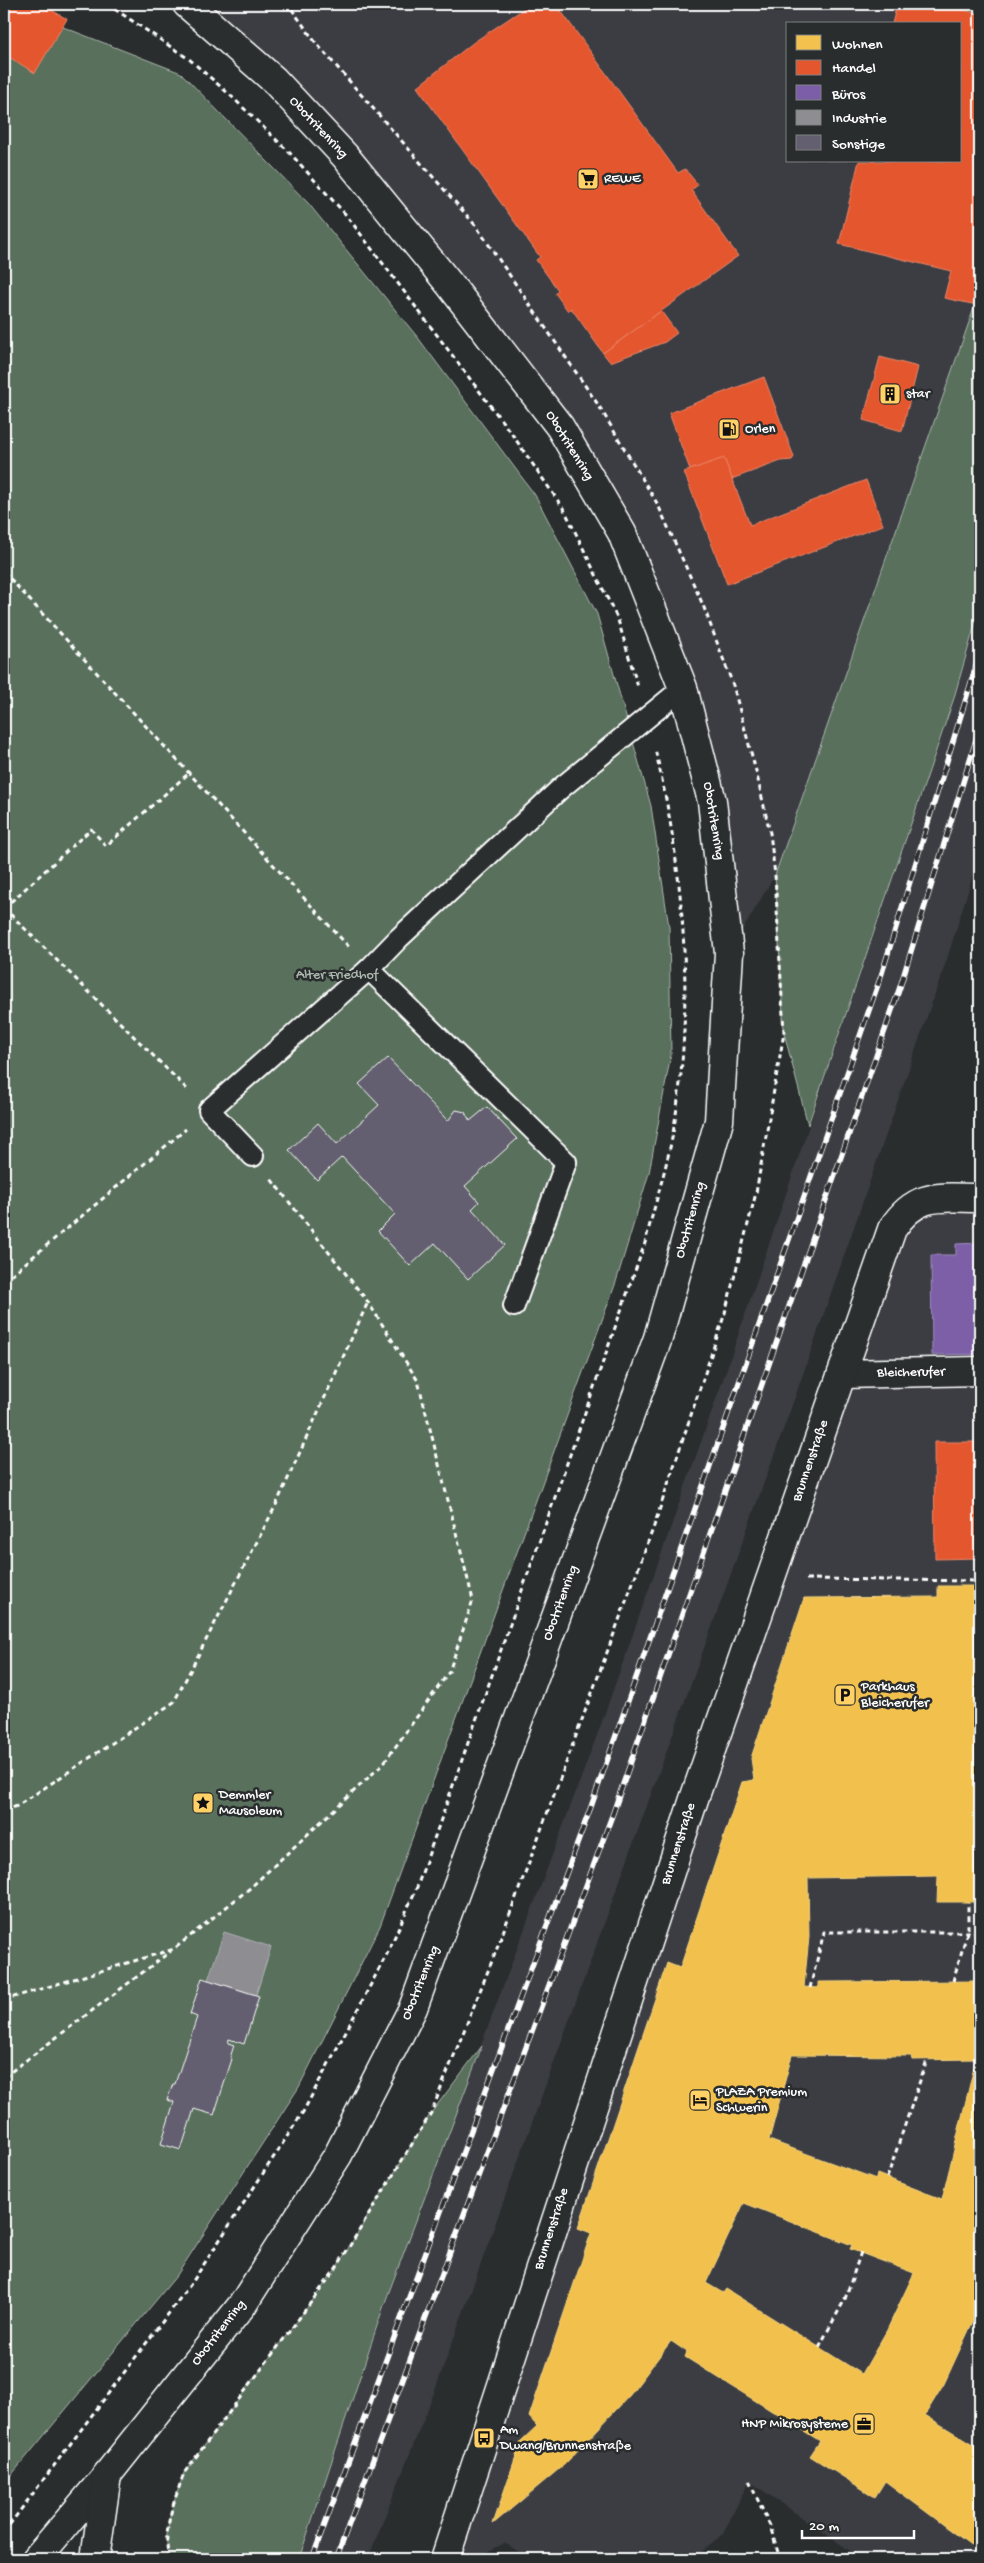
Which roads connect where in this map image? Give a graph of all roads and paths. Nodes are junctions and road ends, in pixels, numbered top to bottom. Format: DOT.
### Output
graph roads {
  1 [pos="107,4"];
  2 [pos="187,4"];
  3 [pos="4,572"];
  4 [pos="683,688"];
  5 [pos="647,718"];
  6 [pos="189,773"];
  7 [pos="4,908"];
  8 [pos="369,969"];
  9 [pos="209,1110"];
  10 [pos="253,1156"];
  11 [pos="980,1198"];
  12 [pos="4,1281"];
  13 [pos="368,1302"];
  14 [pos="514,1306"];
  15 [pos="980,1371"];
  16 [pos="842,1374"];
  17 [pos="770,1579"];
  18 [pos="968,1581"];
  19 [pos="980,1581"];
  20 [pos="968,1586"];
  21 [pos="4,1810"];
  22 [pos="968,1902"];
  23 [pos="968,1930"];
  24 [pos="980,1932"];
  25 [pos="174,1949"];
  26 [pos="954,1981"];
  27 [pos="810,1988"];
  28 [pos="4,2000"];
  29 [pos="927,2060"];
  30 [pos="4,2078"];
  31 [pos="887,2178"];
  32 [pos="861,2252"];
  33 [pos="819,2347"];
  34 [pos="107,2475"];
  35 [pos="749,2481"];
  36 [pos="4,2532"];
  37 [pos="36,2559"];
  38 [pos="95,2559"];
  39 [pos="445,2559"];
  40 [pos="780,2559"];
  1 -- 5 [label="path"];
  2 -- 4 [label="street, Obotritenring"];
  3 -- 6 [label="path"];
  4 -- 5 [label="lane"];
  4 -- 34 [label="street, Obotritenring"];
  5 -- 8 [label="lane"];
  5 -- 36 [label="path"];
  6 -- 7 [label="path"];
  6 -- 8 [label="path"];
  7 -- 9 [label="path"];
  8 -- 9 [label="lane"];
  8 -- 14 [label="lane"];
  9 -- 10 [label="lane"];
  9 -- 12 [label="path"];
  10 -- 13 [label="path"];
  11 -- 16 [label="street, Brunnenstraße"];
  13 -- 21 [label="path"];
  13 -- 25 [label="path"];
  15 -- 16 [label="street, Bleicherufer"];
  16 -- 17 [label="street, Brunnenstraße"];
  17 -- 18 [label="path"];
  17 -- 39 [label="street, Brunnenstraße"];
  18 -- 19 [label="path"];
  18 -- 20 [label="path"];
  22 -- 23 [label="path"];
  23 -- 24 [label="path"];
  23 -- 26 [label="path"];
  23 -- 27 [label="path"];
  25 -- 28 [label="path"];
  25 -- 30 [label="path"];
  29 -- 31 [label="path"];
  32 -- 33 [label="path"];
  34 -- 37 [label="street, Obotritenring"];
  34 -- 38 [label="street"];
  35 -- 40 [label="path"];
}
